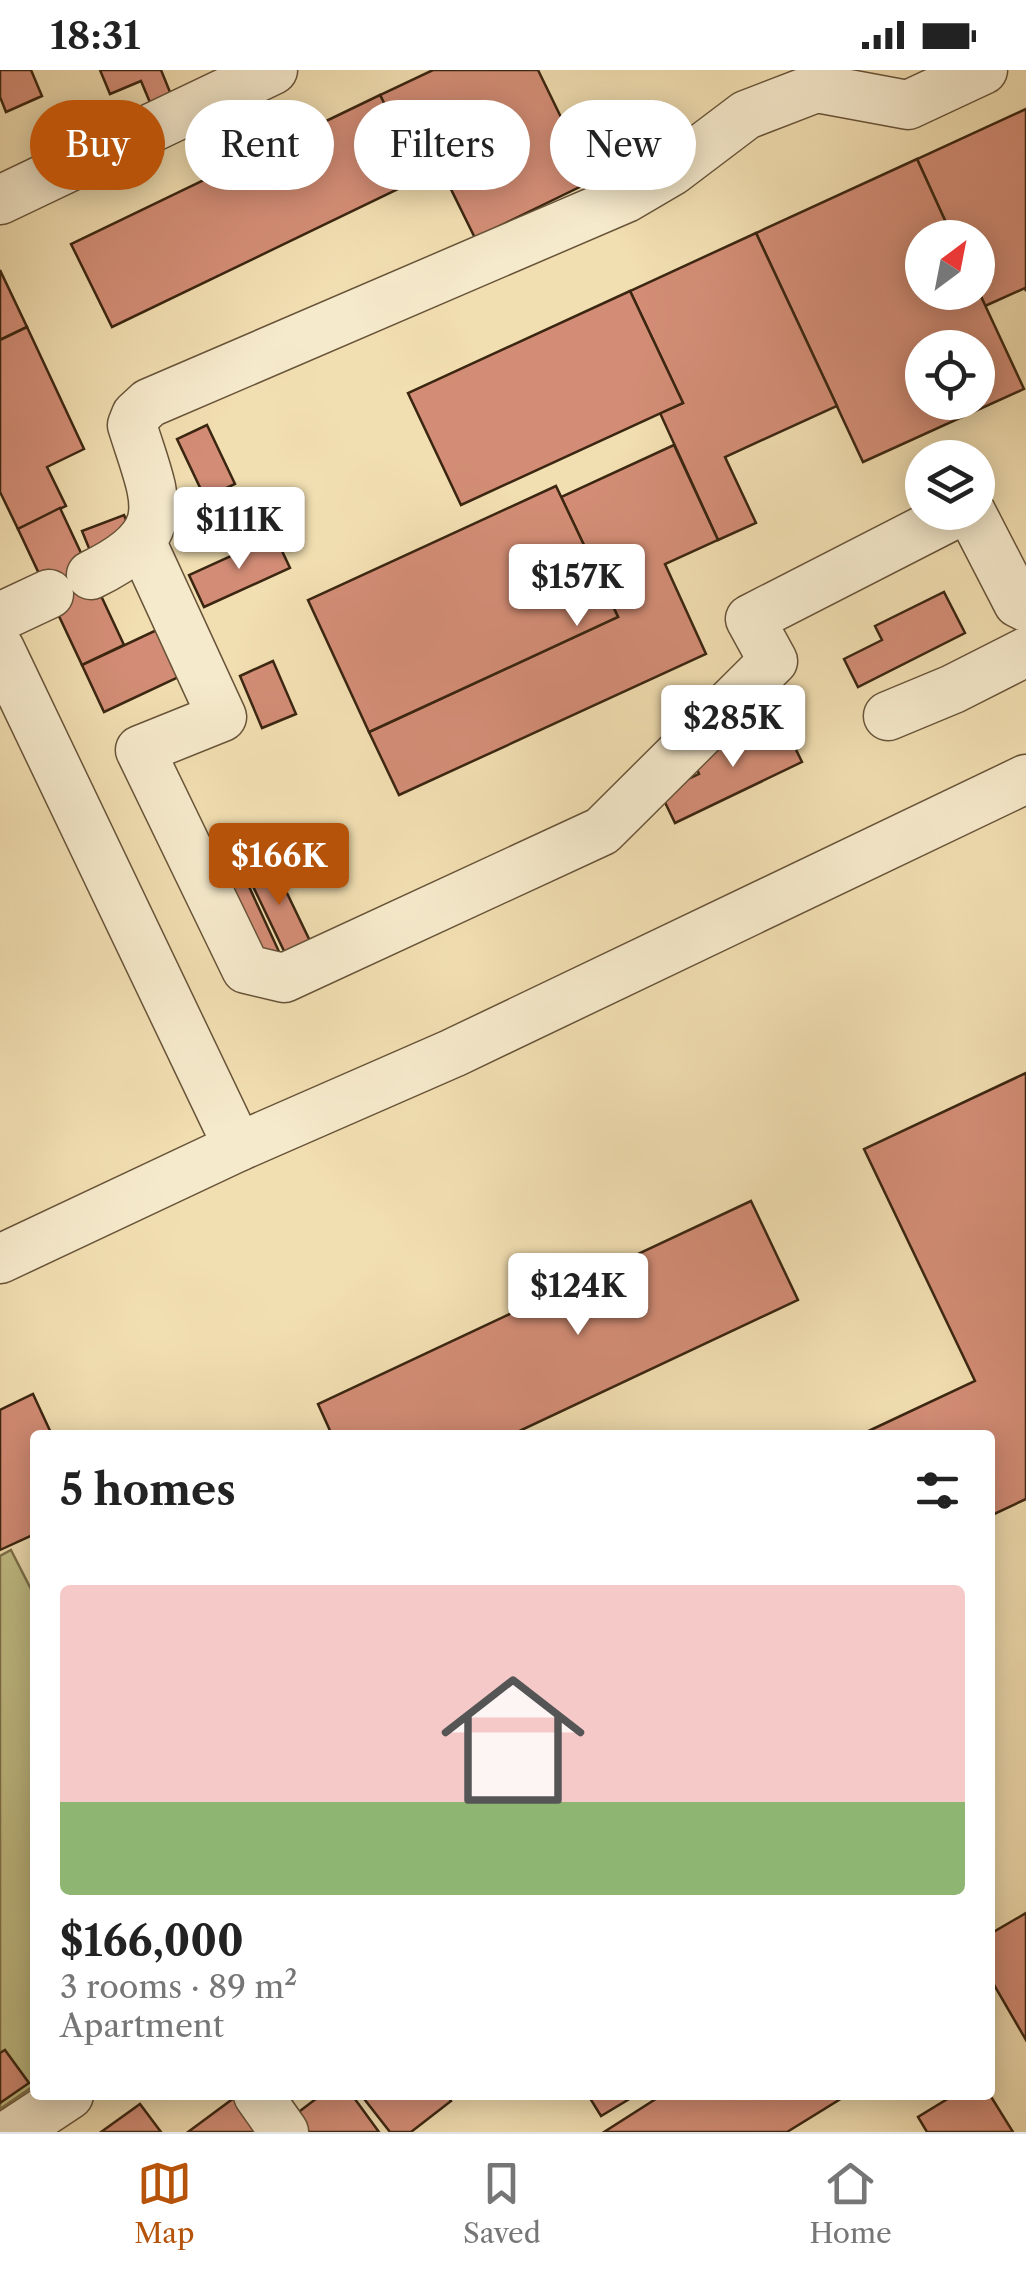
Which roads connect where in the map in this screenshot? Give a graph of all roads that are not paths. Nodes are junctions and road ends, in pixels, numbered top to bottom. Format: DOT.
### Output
graph roads {
  1 [pos="273,70"];
  2 [pos="983,70"];
  3 [pos="0,200"];
  4 [pos="923,530"];
  5 [pos="981,530"];
  6 [pos="141,541"];
  7 [pos="91,575"];
  8 [pos="48,594"];
  9 [pos="1026,606"];
  10 [pos="0,617"];
  11 [pos="0,649"];
  12 [pos="1026,652"];
  13 [pos="888,716"];
  14 [pos="1026,779"];
  15 [pos="238,1147"];
  16 [pos="0,1259"];
  17 [pos="61,2100"];
  18 [pos="262,2100"];
  19 [pos="13,2132"];
  20 [pos="284,2132"];
  1 -- 3 [label="street"];
  2 -- 6 [label="street"];
  4 -- 6 [label="street"];
  5 -- 9 [label="street"];
  6 -- 7 [label="street"];
  8 -- 10 [label="street"];
  11 -- 15 [label="street"];
  12 -- 13 [label="street"];
  14 -- 15 [label="street"];
  15 -- 16 [label="street"];
  17 -- 19 [label="street"];
  18 -- 20 [label="street"];
}
